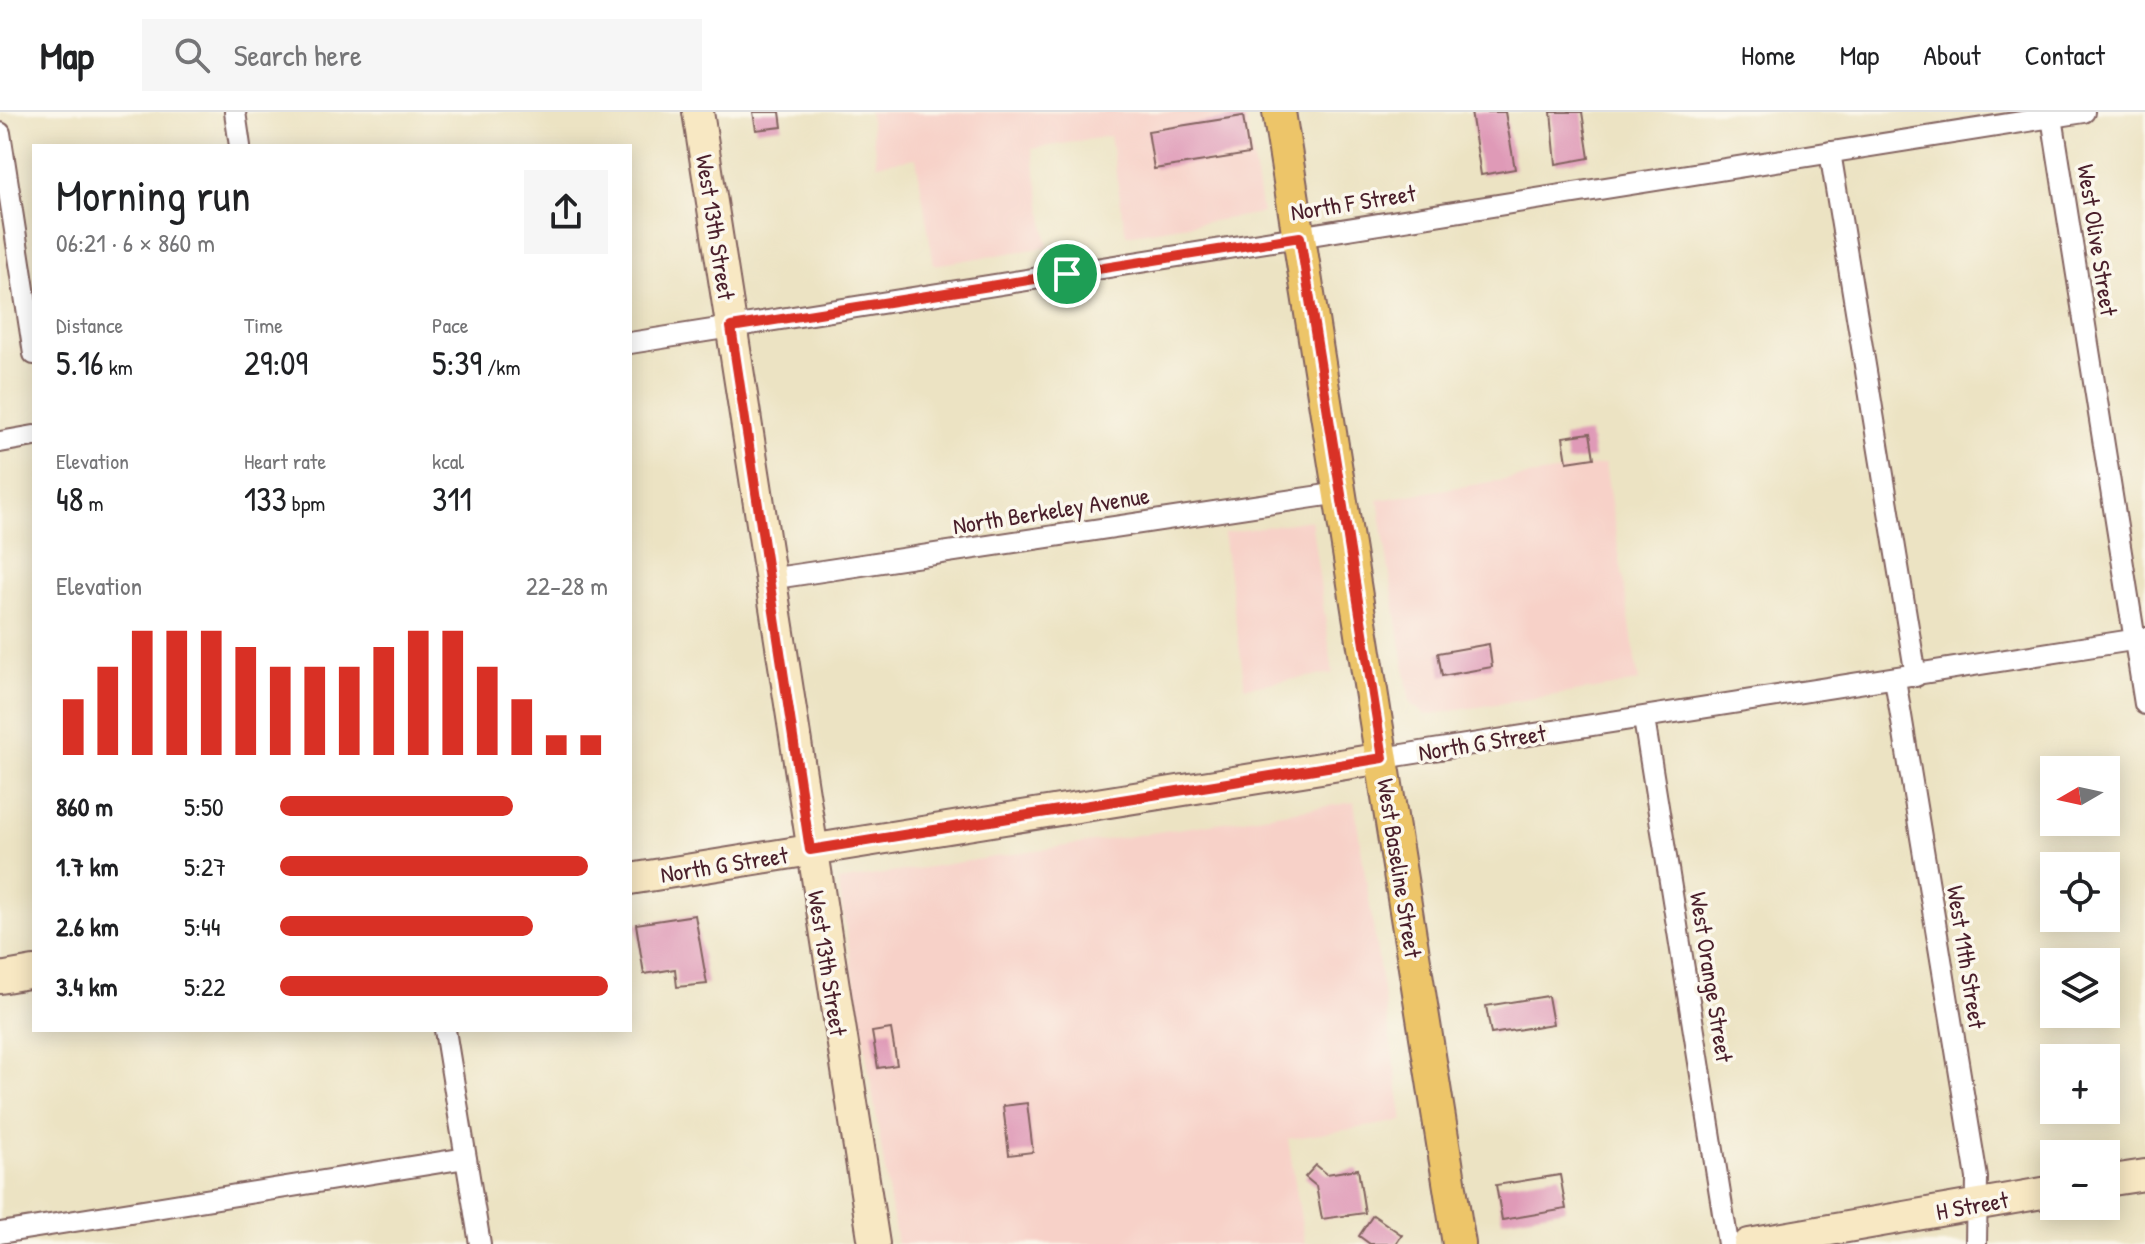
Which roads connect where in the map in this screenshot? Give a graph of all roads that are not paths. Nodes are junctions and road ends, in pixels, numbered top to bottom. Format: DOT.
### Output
graph roads {
  1 [pos="235,112"];
  2 [pos="698,112"];
  3 [pos="1279,112"];
  4 [pos="2084,112"];
  5 [pos="2052,117"];
  6 [pos="0,133"];
  7 [pos="240,144"];
  8 [pos="1830,152"];
  9 [pos="1300,237"];
  10 [pos="731,327"];
  11 [pos="32,341"];
  12 [pos="632,343"];
  13 [pos="32,436"];
  14 [pos="0,442"];
  15 [pos="1340,493"];
  16 [pos="769,579"];
  17 [pos="2140,639"];
  18 [pos="1916,676"];
  19 [pos="1895,679"];
  20 [pos="2145,704"];
  21 [pos="1644,719"];
  22 [pos="1383,758"];
  23 [pos="810,850"];
  24 [pos="632,879"];
  25 [pos="32,972"];
  26 [pos="0,978"];
  27 [pos="445,1032"];
  28 [pos="466,1158"];
  29 [pos="2145,1175"];
  30 [pos="2120,1179"];
  31 [pos="2040,1193"];
  32 [pos="1974,1204"];
  33 [pos="0,1233"];
  34 [pos="480,1244"];
  35 [pos="874,1244"];
  36 [pos="1459,1244"];
  37 [pos="1728,1244"];
  38 [pos="1749,1244"];
  39 [pos="1976,1244"];
  1 -- 7 [label="street"];
  2 -- 10 [label="street, West 13th Street"];
  3 -- 9 [label="main road, West Baseline Street"];
  4 -- 5 [label="street, North F Street"];
  5 -- 8 [label="street, North F Street"];
  5 -- 17 [label="street, West Olive Street"];
  6 -- 11 [label="street"];
  8 -- 9 [label="street, North F Street"];
  8 -- 18 [label="street"];
  9 -- 10 [label="street, North F Street"];
  9 -- 15 [label="main road, West Baseline Street"];
  10 -- 12 [label="street, North F Street"];
  10 -- 16 [label="street, West 13th Street"];
  13 -- 14 [label="street"];
  15 -- 16 [label="street, North Berkeley Avenue"];
  15 -- 22 [label="main road, West Baseline Street"];
  16 -- 23 [label="street, West 13th Street"];
  17 -- 18 [label="street, North G Street"];
  17 -- 20 [label="street, West Olive Street"];
  18 -- 19 [label="street, North G Street"];
  19 -- 21 [label="street, North G Street"];
  19 -- 32 [label="street, West 11th Street"];
  21 -- 22 [label="street, North G Street"];
  21 -- 37 [label="street, West Orange Street"];
  22 -- 23 [label="street, North G Street"];
  22 -- 36 [label="main road, West Baseline Street"];
  23 -- 24 [label="street, North G Street"];
  23 -- 35 [label="street, West 13th Street"];
  25 -- 26 [label="street"];
  27 -- 28 [label="street"];
  28 -- 33 [label="street"];
  28 -- 34 [label="street"];
  29 -- 30 [label="street"];
  31 -- 32 [label="street, H Street"];
  32 -- 38 [label="street, H Street"];
  32 -- 39 [label="street, West 11th Street"];
}
